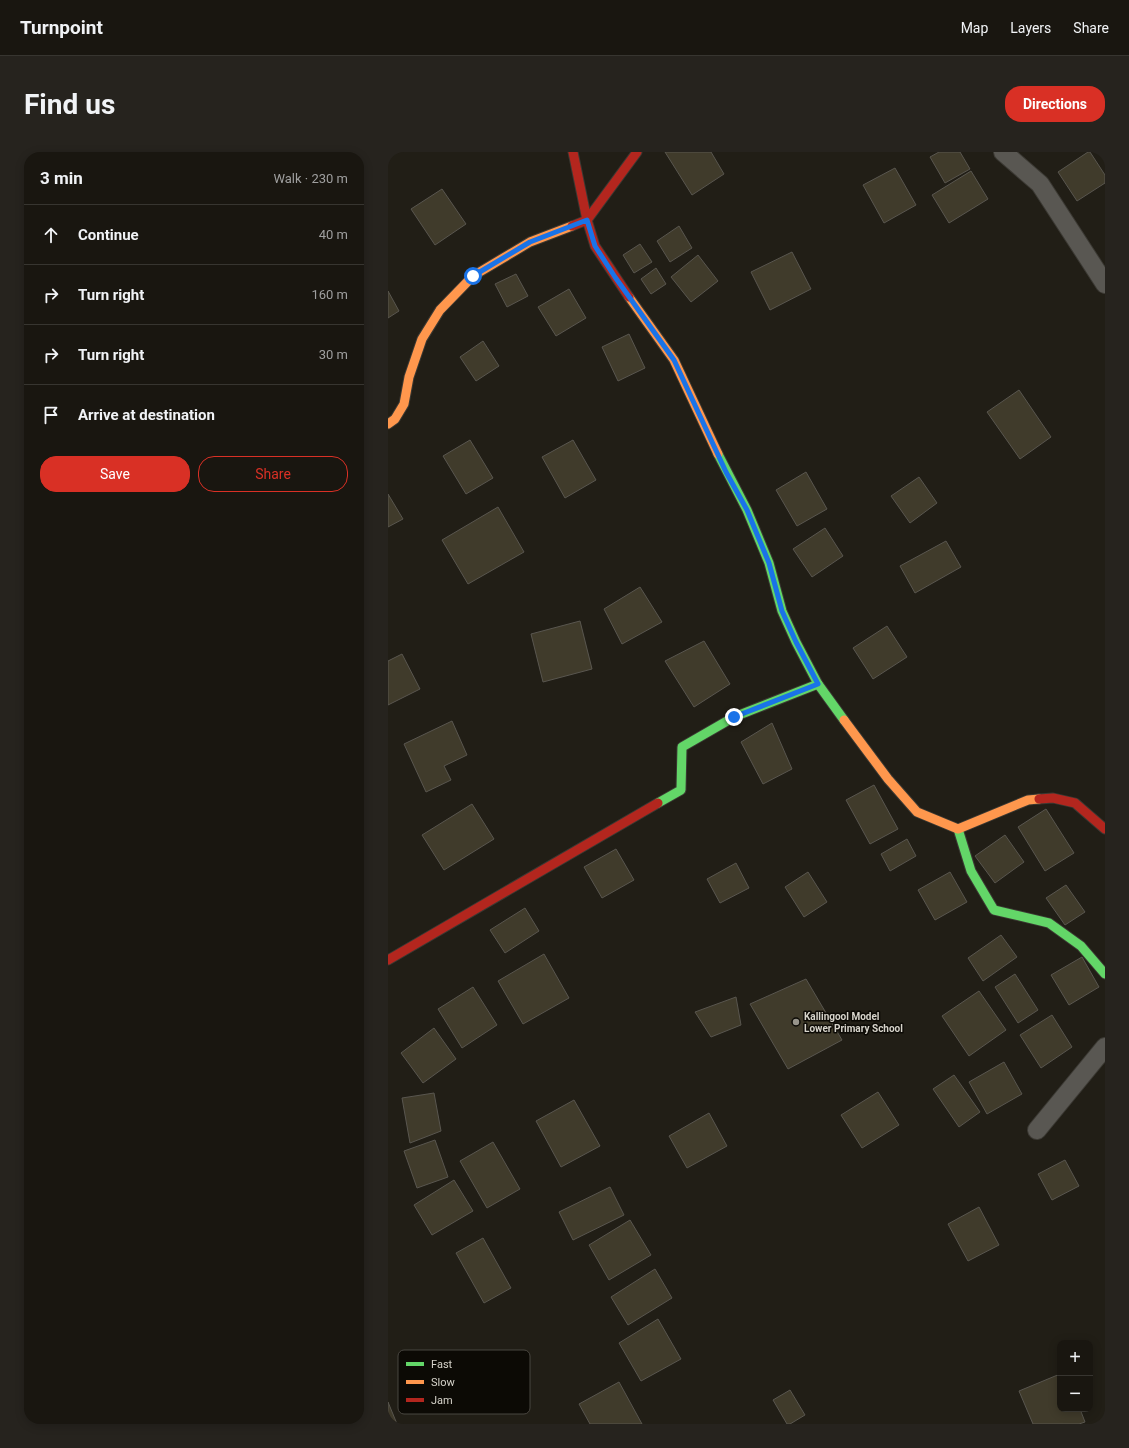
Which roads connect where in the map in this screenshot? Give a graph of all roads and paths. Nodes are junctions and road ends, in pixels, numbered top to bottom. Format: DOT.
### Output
graph roads {
  1 [pos="573,152"];
  2 [pos="637,152"];
  3 [pos="1003,152"];
  4 [pos="587,220"];
  5 [pos="1105,284"];
  6 [pos="388,424"];
  7 [pos="818,684"];
  8 [pos="958,829"];
  9 [pos="1105,829"];
  10 [pos="388,960"];
  11 [pos="1105,974"];
  12 [pos="1105,1047"];
  13 [pos="1037,1130"];
  1 -- 4 [label="street"];
  2 -- 4 [label="street"];
  3 -- 5 [label="street"];
  4 -- 6 [label="street"];
  4 -- 7 [label="street"];
  7 -- 8 [label="street"];
  7 -- 10 [label="street"];
  8 -- 9 [label="street"];
  8 -- 11 [label="street"];
  12 -- 13 [label="street"];
}
